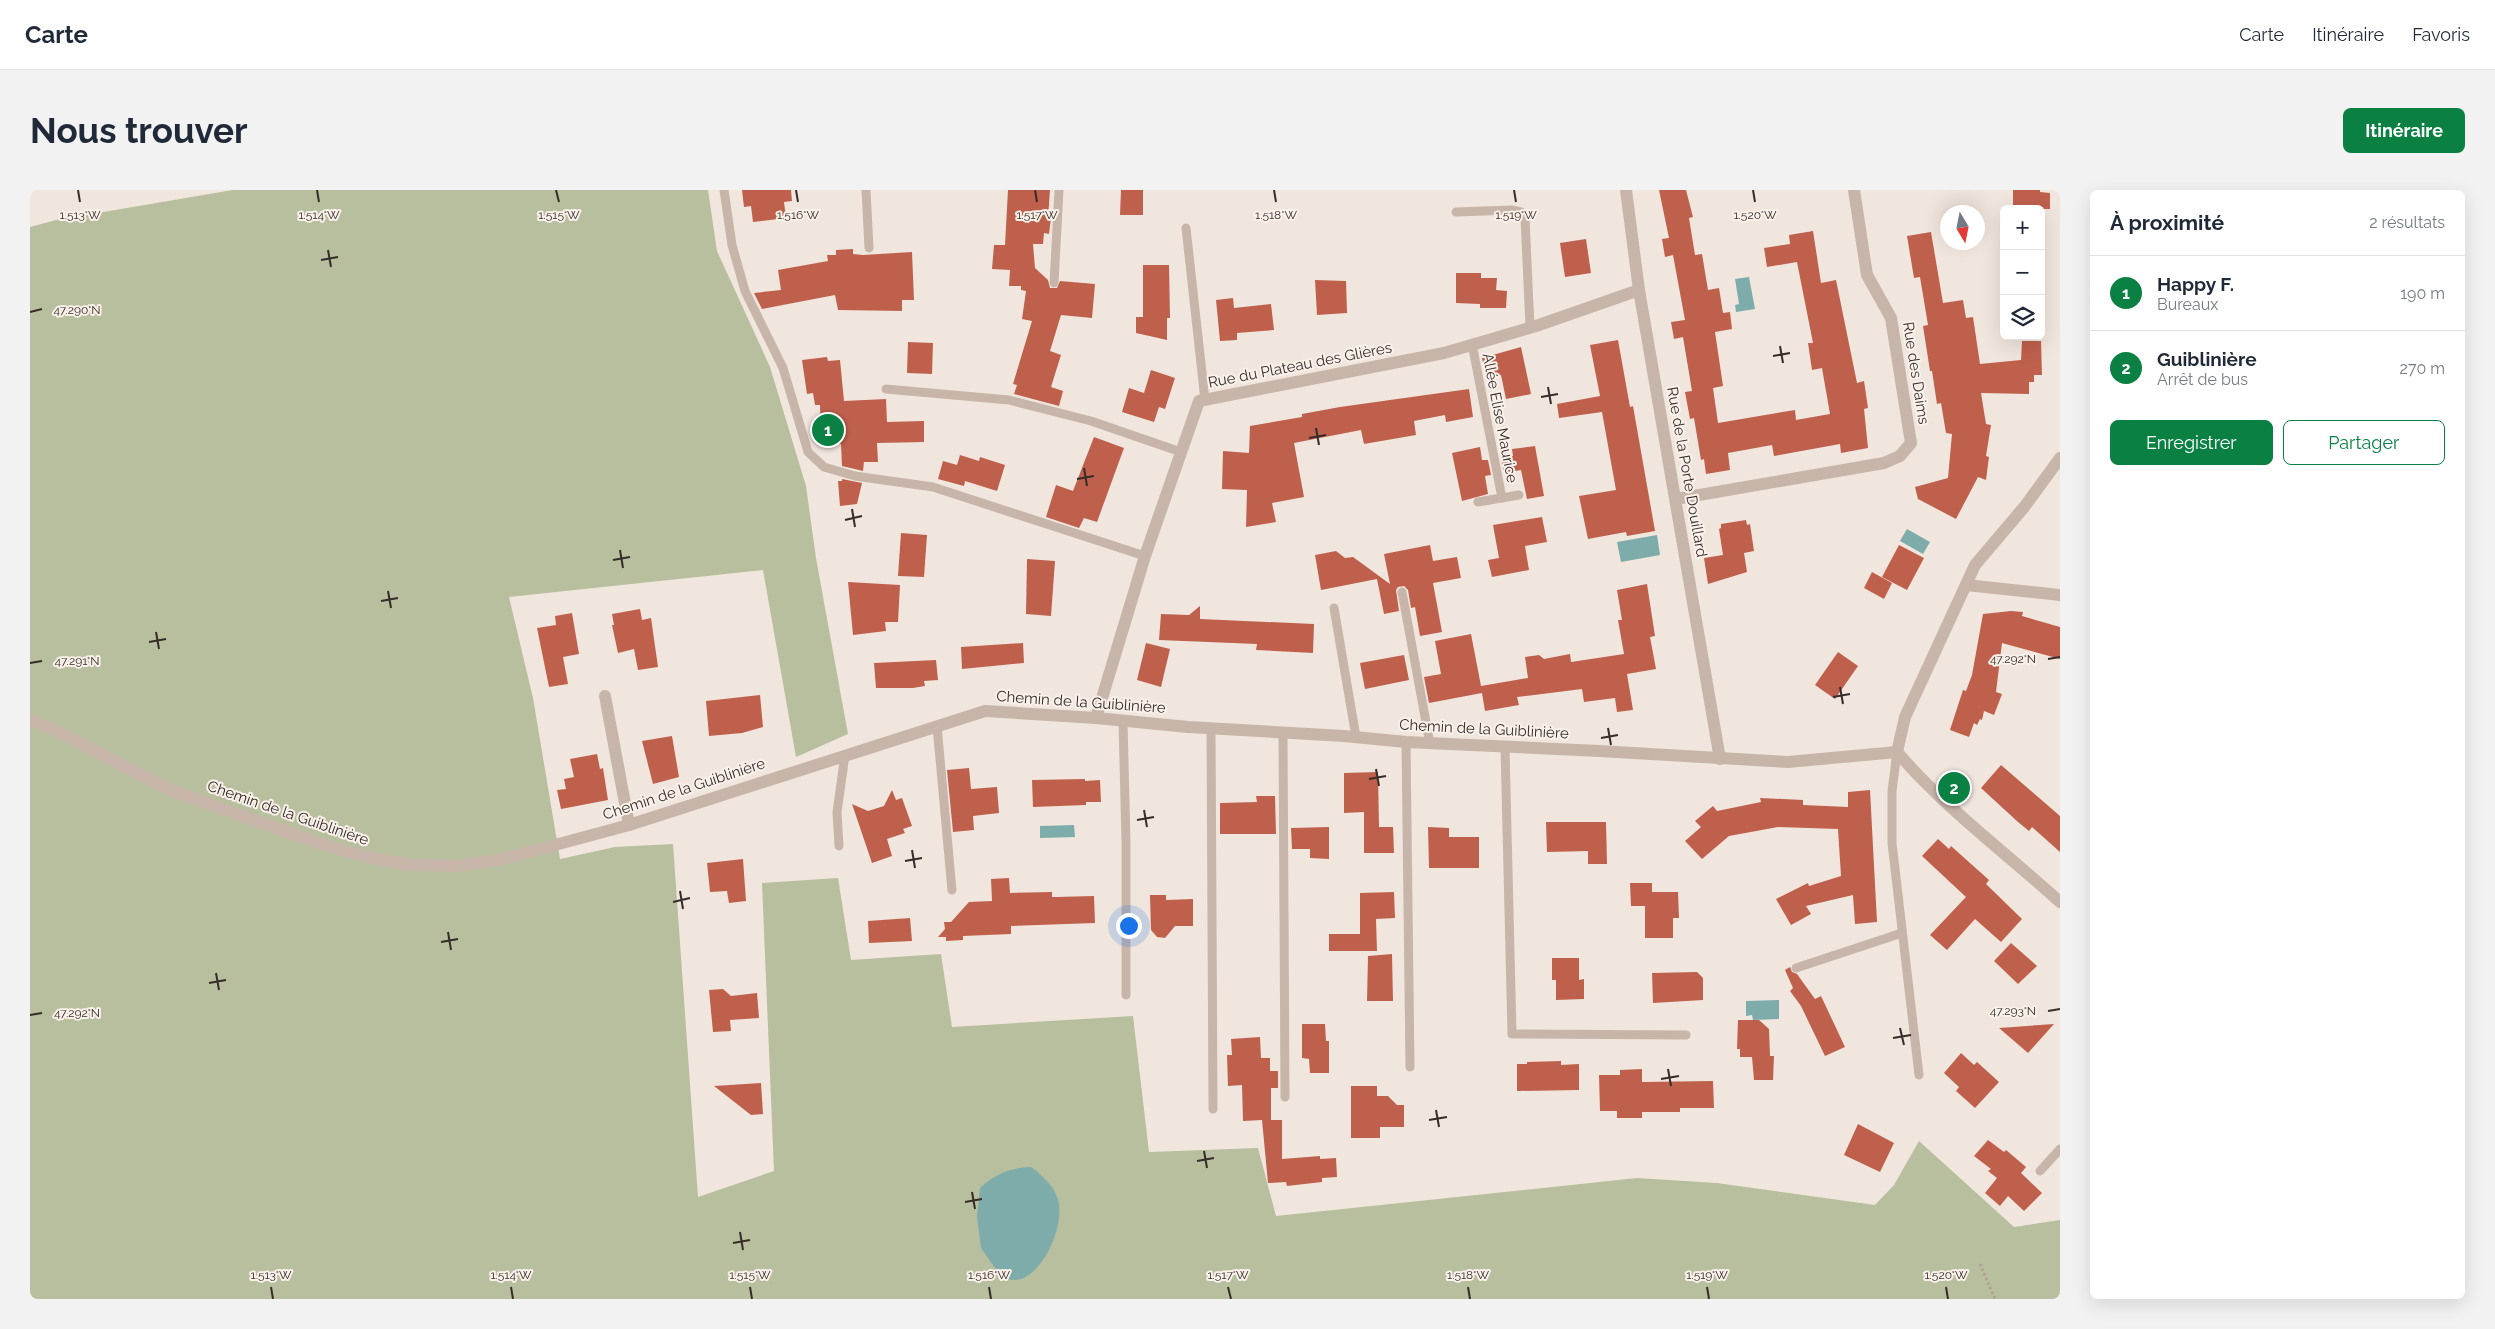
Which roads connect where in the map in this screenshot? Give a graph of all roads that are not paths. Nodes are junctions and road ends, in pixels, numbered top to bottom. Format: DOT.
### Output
graph roads {
  1 [pos="724,190"];
  2 [pos="866,190"];
  3 [pos="1059,190"];
  4 [pos="1626,190"];
  5 [pos="1854,190"];
  6 [pos="1456,212"];
  7 [pos="1186,228"];
  8 [pos="869,248"];
  9 [pos="1054,283"];
  10 [pos="1639,290"];
  11 [pos="1530,327"];
  12 [pos="1472,344"];
  13 [pos="886,388"];
  14 [pos="1206,400"];
  15 [pos="1180,452"];
  16 [pos="2060,458"];
  17 [pos="1519,495"];
  18 [pos="1502,498"];
  19 [pos="1676,499"];
  20 [pos="1478,502"];
  21 [pos="1145,556"];
  22 [pos="1966,585"];
  23 [pos="1402,592"];
  24 [pos="2060,595"];
  25 [pos="1334,608"];
  26 [pos="606,696"];
  27 [pos="1096,718"];
  28 [pos="30,720"];
  29 [pos="1123,720"];
  30 [pos="937,726"];
  31 [pos="1211,729"];
  32 [pos="1283,733"];
  33 [pos="1356,738"];
  34 [pos="1406,742"];
  35 [pos="1430,744"];
  36 [pos="1505,748"];
  37 [pos="1897,752"];
  38 [pos="844,754"];
  39 [pos="1720,759"];
  40 [pos="629,825"];
  41 [pos="840,846"];
  42 [pos="952,890"];
  43 [pos="2060,902"];
  44 [pos="1902,933"];
  45 [pos="1796,968"];
  46 [pos="1126,995"];
  47 [pos="1686,1035"];
  48 [pos="1410,1066"];
  49 [pos="1919,1075"];
  50 [pos="1285,1097"];
  51 [pos="1213,1109"];
  52 [pos="2060,1149"];
  53 [pos="2040,1171"];
  1 -- 21 [label="lane"];
  2 -- 8 [label="lane"];
  3 -- 9 [label="lane"];
  4 -- 10 [label="street, Rue de la Porte Douillard"];
  5 -- 19 [label="street, Rue des Daims"];
  6 -- 11 [label="lane"];
  7 -- 14 [label="lane"];
  10 -- 11 [label="street, Rue du Plateau des Glières"];
  10 -- 19 [label="street, Rue de la Porte Douillard"];
  11 -- 12 [label="street, Rue du Plateau des Glières"];
  12 -- 14 [label="street, Rue du Plateau des Glières"];
  12 -- 18 [label="lane, Allée Elise Maurice"];
  13 -- 15 [label="lane"];
  14 -- 15 [label="street, Rue du Plateau des Glières"];
  15 -- 21 [label="street, Rue du Plateau des Glières"];
  16 -- 22 [label="street"];
  17 -- 18 [label="lane, Allée Elise Maurice"];
  18 -- 20 [label="lane, Allée Elise Maurice"];
  19 -- 39 [label="street, Rue de la Porte Douillard"];
  21 -- 27 [label="street, Rue du Plateau des Glières"];
  22 -- 24 [label="street"];
  22 -- 37 [label="street"];
  23 -- 35 [label="lane"];
  25 -- 33 [label="lane"];
  26 -- 40 [label="street"];
  27 -- 29 [label="street, Chemin de la Guiblinière"];
  27 -- 30 [label="street, Chemin de la Guiblinière"];
  28 -- 40 [label="street, Chemin de la Guiblinière"];
  29 -- 31 [label="street, Chemin de la Guiblinière"];
  29 -- 46 [label="lane"];
  30 -- 38 [label="street, Chemin de la Guiblinière"];
  30 -- 42 [label="lane"];
  31 -- 32 [label="street, Chemin de la Guiblinière"];
  31 -- 51 [label="lane"];
  32 -- 33 [label="street, Chemin de la Guiblinière"];
  32 -- 50 [label="lane"];
  33 -- 34 [label="street, Chemin de la Guiblinière"];
  34 -- 35 [label="street, Chemin de la Guiblinière"];
  34 -- 48 [label="lane"];
  35 -- 36 [label="street, Chemin de la Guiblinière"];
  36 -- 39 [label="street, Chemin de la Guiblinière"];
  36 -- 47 [label="lane"];
  37 -- 39 [label="street, Chemin de la Guiblinière"];
  37 -- 43 [label="street"];
  37 -- 44 [label="lane"];
  38 -- 40 [label="street, Chemin de la Guiblinière"];
  38 -- 41 [label="lane"];
  44 -- 45 [label="lane"];
  44 -- 49 [label="lane"];
  52 -- 53 [label="lane"];
}
